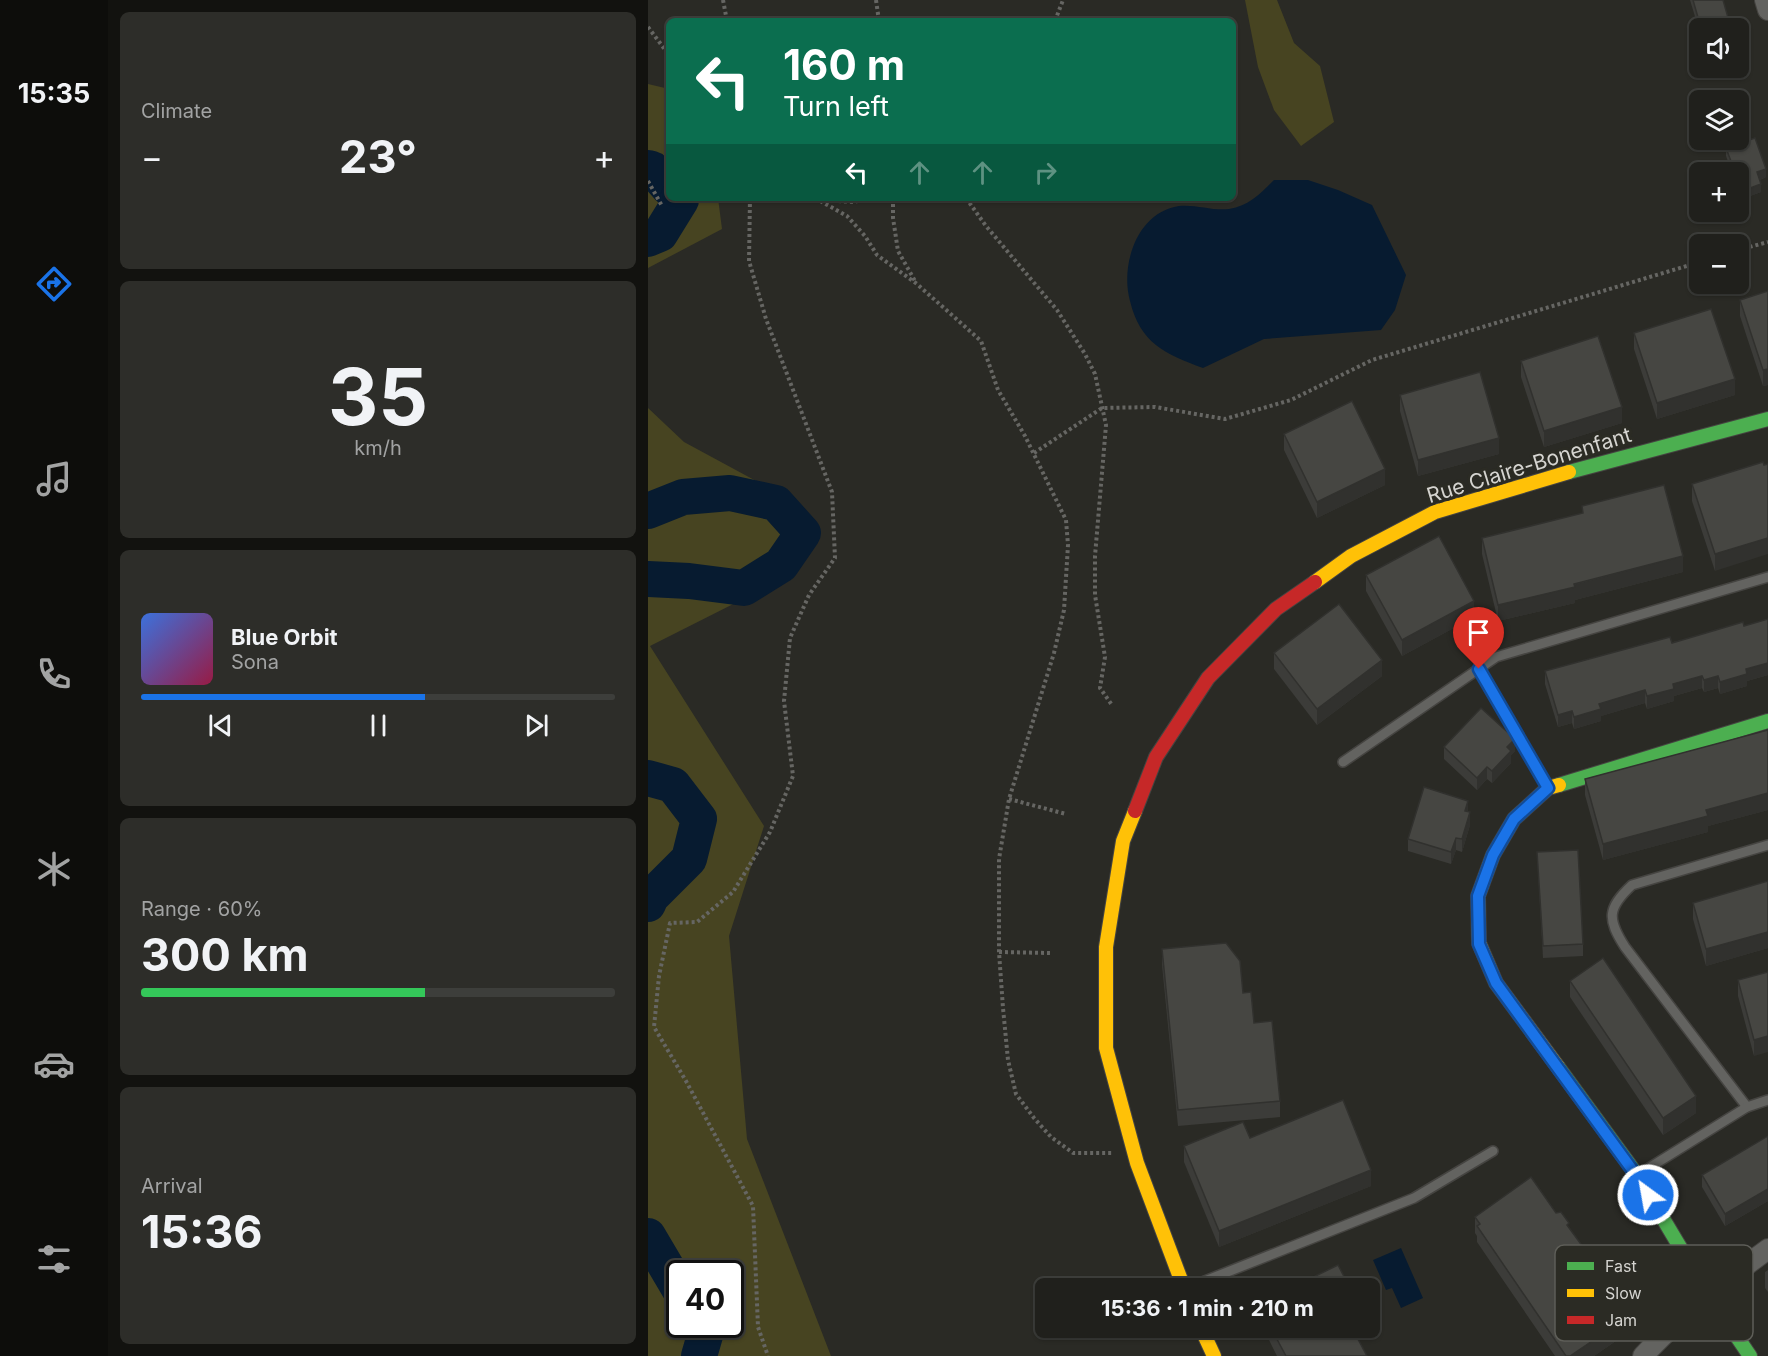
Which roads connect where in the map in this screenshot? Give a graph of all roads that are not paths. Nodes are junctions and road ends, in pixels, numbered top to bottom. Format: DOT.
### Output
graph roads {
  1 [pos="1766,0"];
  2 [pos="1768,9"];
  3 [pos="1768,419"];
  4 [pos="1768,577"];
  5 [pos="1479,669"];
  6 [pos="1768,721"];
  7 [pos="1343,762"];
  8 [pos="1548,788"];
  9 [pos="1768,845"];
  10 [pos="1768,1100"];
  11 [pos="1747,1107"];
  12 [pos="1493,1151"];
  13 [pos="1636,1175"];
  14 [pos="1678,1245"];
  15 [pos="1768,1249"];
  16 [pos="1753,1260"];
  17 [pos="1182,1278"];
  18 [pos="1211,1278"];
  19 [pos="1206,1338"];
  20 [pos="1657,1341"];
  21 [pos="1740,1341"];
  22 [pos="1214,1356"];
  23 [pos="1643,1356"];
  24 [pos="1750,1356"];
  1 -- 2 [label="street"];
  3 -- 17 [label="street, Rue Claire-Bonenfant"];
  4 -- 5 [label="lane"];
  5 -- 7 [label="lane"];
  5 -- 8 [label="lane"];
  6 -- 8 [label="street"];
  8 -- 13 [label="street"];
  9 -- 11 [label="lane"];
  10 -- 11 [label="lane"];
  11 -- 13 [label="lane"];
  12 -- 18 [label="lane"];
  13 -- 14 [label="street"];
  15 -- 16 [label="street"];
  19 -- 22 [label="street"];
  20 -- 23 [label="street"];
  21 -- 24 [label="street"];
}
